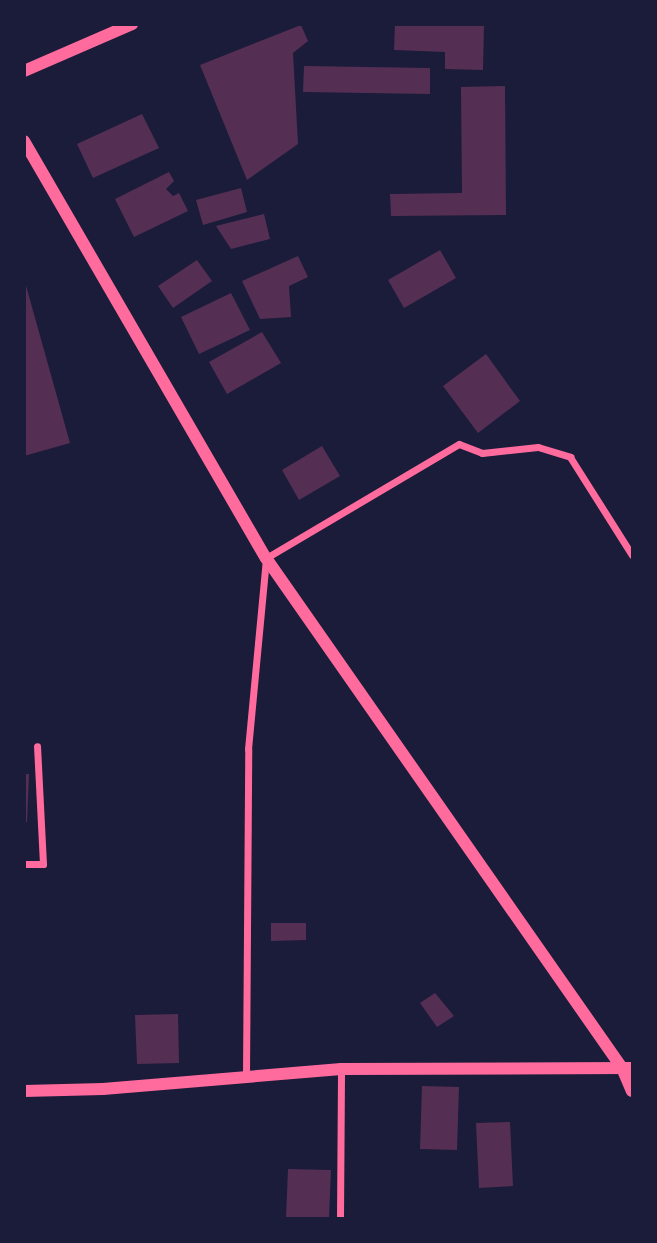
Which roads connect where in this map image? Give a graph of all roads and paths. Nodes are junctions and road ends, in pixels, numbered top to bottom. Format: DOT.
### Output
graph roads {
  1 [pos="132,24"];
  2 [pos="24,71"];
  3 [pos="24,141"];
  4 [pos="632,555"];
  5 [pos="267,558"];
  6 [pos="37,746"];
  7 [pos="24,864"];
  8 [pos="627,1068"];
  9 [pos="341,1069"];
  10 [pos="246,1075"];
  11 [pos="24,1091"];
  12 [pos="632,1091"];
  13 [pos="340,1219"];
  1 -- 2 [label="street"];
  3 -- 5 [label="street"];
  4 -- 5 [label="street"];
  5 -- 8 [label="street"];
  5 -- 10 [label="street"];
  6 -- 7 [label="street"];
  8 -- 9 [label="street"];
  8 -- 12 [label="street"];
  9 -- 10 [label="street"];
  9 -- 13 [label="street"];
  10 -- 11 [label="street"];
}
